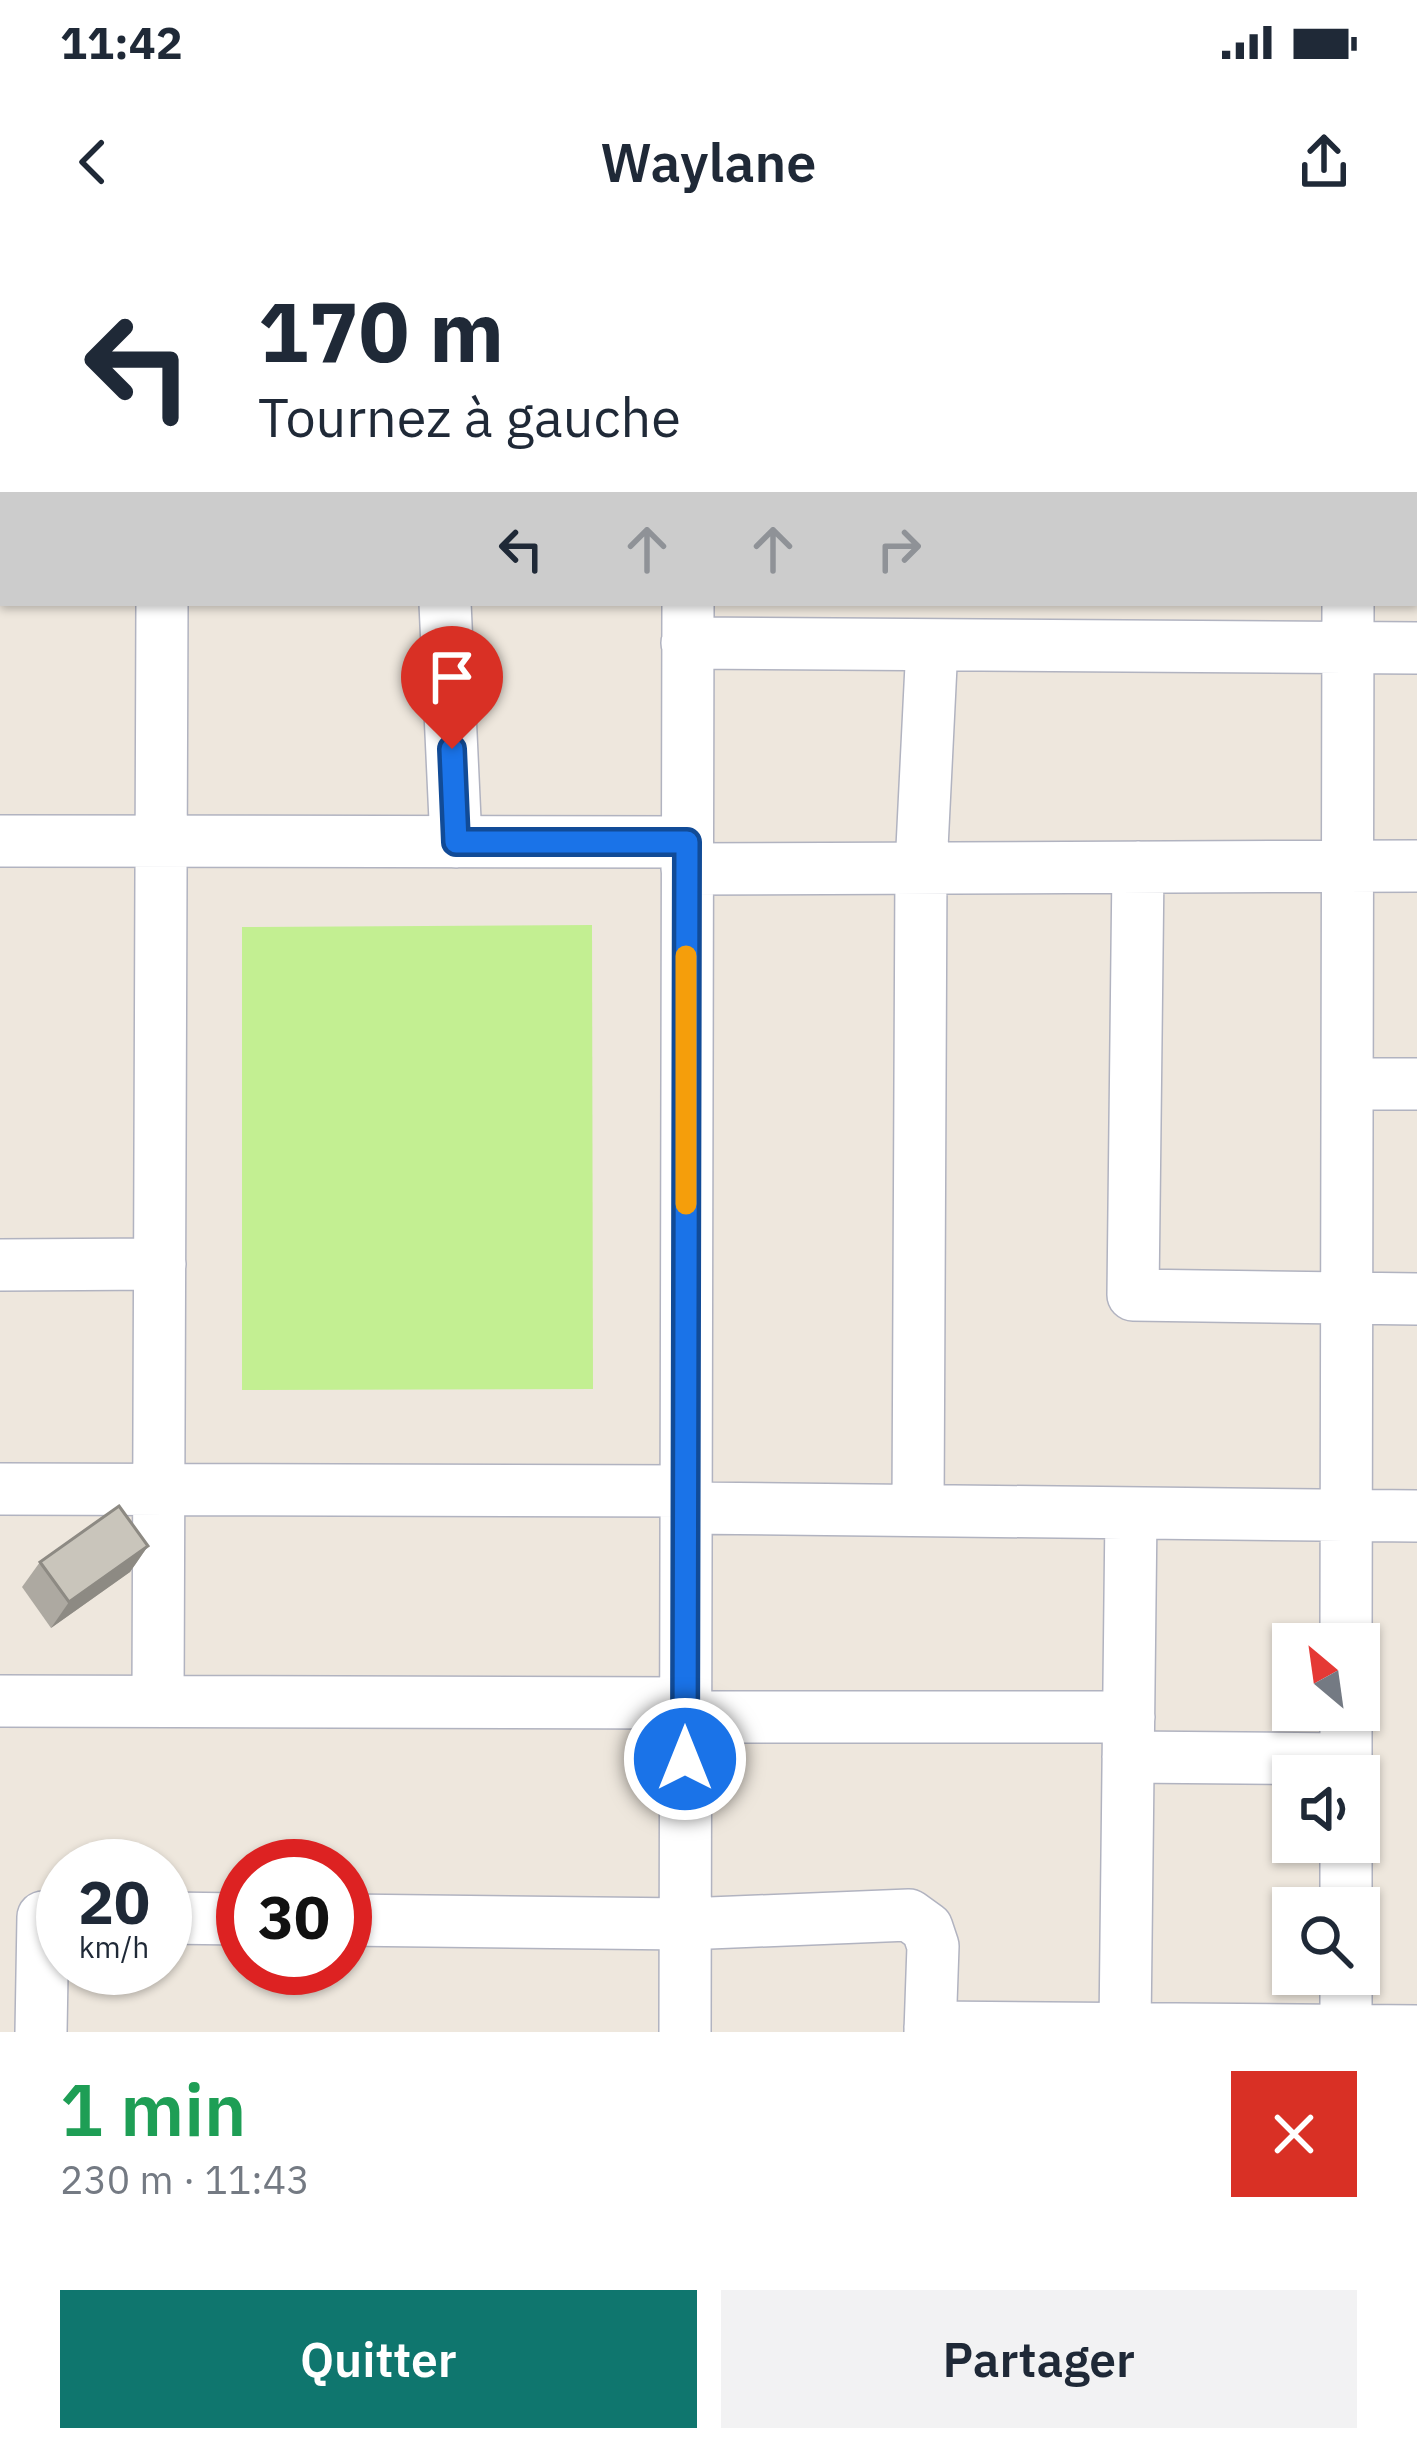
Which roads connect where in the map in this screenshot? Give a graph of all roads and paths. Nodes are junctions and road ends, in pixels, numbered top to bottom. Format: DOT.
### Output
graph roads {
  1 [pos="162,606"];
  2 [pos="446,606"];
  3 [pos="688,623"];
  4 [pos="1348,625"];
  5 [pos="921,631"];
  6 [pos="1417,648"];
  7 [pos="0,842"];
  8 [pos="161,842"];
  9 [pos="456,842"];
  10 [pos="687,856"];
  11 [pos="1347,866"];
  12 [pos="1417,866"];
  13 [pos="1138,867"];
  14 [pos="921,868"];
  15 [pos="1347,1084"];
  16 [pos="1417,1084"];
  17 [pos="160,1264"];
  18 [pos="0,1265"];
  19 [pos="1347,1298"];
  20 [pos="1417,1299"];
  21 [pos="0,1489"];
  22 [pos="159,1489"];
  23 [pos="686,1499"];
  24 [pos="918,1510"];
  25 [pos="1131,1513"];
  26 [pos="1346,1515"];
  27 [pos="1417,1516"];
  28 [pos="1346,1623"];
  29 [pos="0,1701"];
  30 [pos="158,1701"];
  31 [pos="685,1710"];
  32 [pos="1128,1737"];
  33 [pos="1346,1748"];
  34 [pos="35,1917"];
  35 [pos="372,1920"];
  36 [pos="685,1924"];
  37 [pos="1346,1995"];
  38 [pos="1125,2028"];
  39 [pos="930,2030"];
  40 [pos="1346,2031"];
  41 [pos="1417,2031"];
  42 [pos="41,2032"];
  43 [pos="685,2032"];
  1 -- 8 [label="street"];
  2 -- 9 [label="street"];
  3 -- 5 [label="street"];
  3 -- 10 [label="street"];
  4 -- 5 [label="street"];
  4 -- 6 [label="street"];
  4 -- 11 [label="street"];
  5 -- 14 [label="street"];
  7 -- 8 [label="street"];
  8 -- 9 [label="street"];
  8 -- 17 [label="street"];
  9 -- 10 [label="street"];
  10 -- 14 [label="street"];
  10 -- 23 [label="street"];
  11 -- 12 [label="street"];
  11 -- 13 [label="street"];
  11 -- 15 [label="street"];
  13 -- 14 [label="street"];
  13 -- 19 [label="street"];
  14 -- 24 [label="street"];
  15 -- 16 [label="street"];
  15 -- 19 [label="street"];
  17 -- 18 [label="street"];
  17 -- 22 [label="street"];
  19 -- 20 [label="street"];
  19 -- 26 [label="street"];
  21 -- 22 [label="street"];
  22 -- 23 [label="street"];
  22 -- 30 [label="street"];
  23 -- 24 [label="street"];
  23 -- 31 [label="street"];
  24 -- 25 [label="street"];
  25 -- 26 [label="street"];
  25 -- 32 [label="street"];
  26 -- 27 [label="street"];
  26 -- 28 [label="street"];
  29 -- 30 [label="street"];
  30 -- 31 [label="street"];
  31 -- 32 [label="street"];
  31 -- 36 [label="street"];
  32 -- 33 [label="street"];
  32 -- 38 [label="street"];
  34 -- 42 [label="street"];
  35 -- 36 [label="street"];
  36 -- 39 [label="street"];
  36 -- 43 [label="street"];
  37 -- 40 [label="street"];
  38 -- 39 [label="street"];
  38 -- 40 [label="street"];
  40 -- 41 [label="street"];
}
